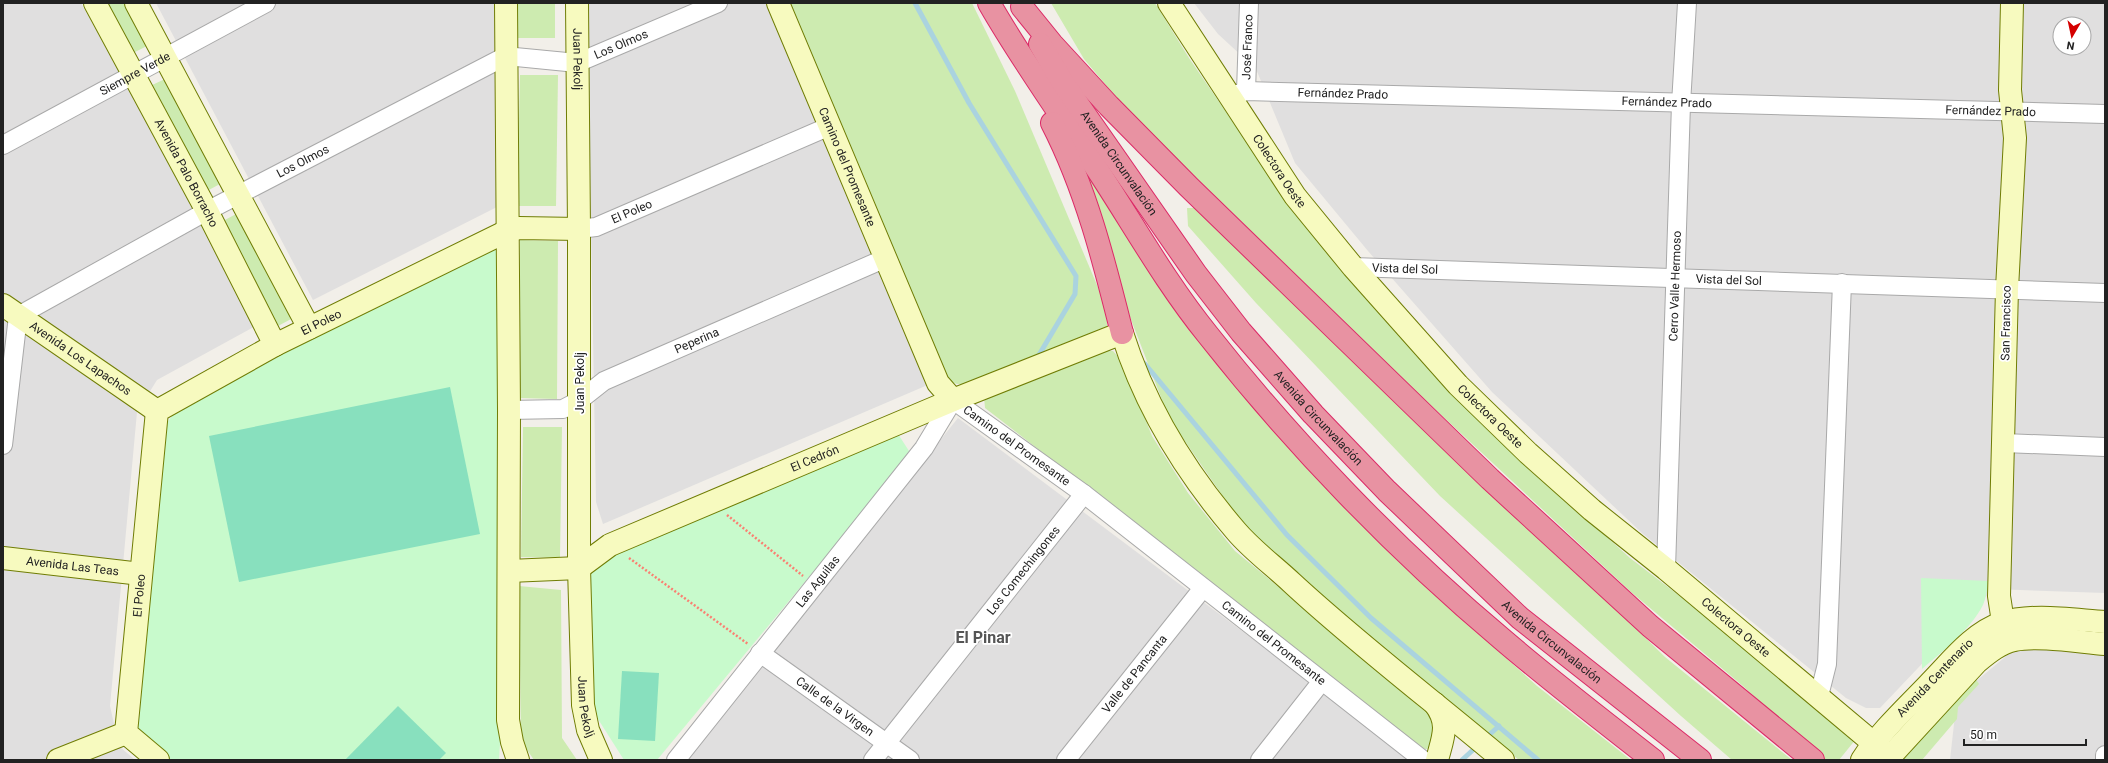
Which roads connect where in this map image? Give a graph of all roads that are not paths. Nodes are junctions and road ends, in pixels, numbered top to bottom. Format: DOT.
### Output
graph roads {
  1 [pos="95,3"];
  2 [pos="136,3"];
  3 [pos="266,3"];
  4 [pos="506,3"];
  5 [pos="577,3"];
  6 [pos="718,3"];
  7 [pos="778,3"];
  8 [pos="1169,3"];
  9 [pos="1249,3"];
  10 [pos="1687,3"];
  11 [pos="2012,3"];
  12 [pos="1021,5"];
  13 [pos="991,6"];
  14 [pos="166,56"];
  15 [pos="506,56"];
  16 [pos="578,63"];
  17 [pos="134,73"];
  18 [pos="1238,94"];
  19 [pos="1681,104"];
  20 [pos="2013,110"];
  21 [pos="2105,114"];
  22 [pos="830,126"];
  23 [pos="3,144"];
  24 [pos="239,195"];
  25 [pos="207,211"];
  26 [pos="579,229"];
  27 [pos="507,231"];
  28 [pos="886,258"];
  29 [pos="1353,267"];
  30 [pos="1675,277"];
  31 [pos="1842,283"];
  32 [pos="2007,289"];
  33 [pos="2105,293"];
  34 [pos="11,311"];
  35 [pos="309,328"];
  36 [pos="1122,333"];
  37 [pos="275,345"];
  38 [pos="580,400"];
  39 [pos="953,400"];
  40 [pos="509,410"];
  41 [pos="157,411"];
  42 [pos="2004,443"];
  43 [pos="3,445"];
  44 [pos="2105,447"];
  45 [pos="1084,494"];
  46 [pos="3,558"];
  47 [pos="579,568"];
  48 [pos="1666,569"];
  49 [pos="509,571"];
  50 [pos="141,574"];
  51 [pos="1203,588"];
  52 [pos="2105,622"];
  53 [pos="2008,631"];
  54 [pos="2105,644"];
  55 [pos="760,653"];
  56 [pos="1322,681"];
  57 [pos="1819,696"];
  58 [pos="1433,702"];
  59 [pos="126,732"];
  60 [pos="1874,741"];
  61 [pos="887,742"];
  62 [pos="2105,755"];
  63 [pos="1889,758"];
  64 [pos="58,760"];
  65 [pos="158,760"];
  66 [pos="518,760"];
  67 [pos="601,760"];
  68 [pos="676,760"];
  69 [pos="873,760"];
  70 [pos="910,760"];
  71 [pos="1066,760"];
  72 [pos="1260,760"];
  73 [pos="1423,760"];
  74 [pos="1436,760"];
  75 [pos="1503,760"];
  76 [pos="1653,760"];
  77 [pos="1700,760"];
  78 [pos="1813,760"];
  79 [pos="1862,760"];
  80 [pos="2105,760"];
  1 -- 17 [label="street, Avenida Palo Borracho"];
  2 -- 14 [label="street"];
  3 -- 14 [label="street, Siempre Verde"];
  4 -- 15 [label="street"];
  5 -- 16 [label="street, Juan Pekolj"];
  6 -- 16 [label="street, Los Olmos"];
  7 -- 22 [label="street, Camino del Promesante"];
  8 -- 18 [label="street, Colectora Oeste"];
  9 -- 18 [label="street, José Franco"];
  10 -- 19 [label="street, Cerro Valle Hermoso"];
  11 -- 20 [label="street, San Francisco"];
  12 -- 77 [label="highway, Avenida Circunvalación"];
  12 -- 78 [label="highway"];
  13 -- 36 [label="highway"];
  13 -- 76 [label="highway, Avenida Circunvalación"];
  14 -- 17 [label="street, Siempre Verde"];
  14 -- 24 [label="street"];
  15 -- 16 [label="street, Los Olmos"];
  15 -- 24 [label="street, Los Olmos"];
  15 -- 27 [label="street"];
  16 -- 26 [label="street, Juan Pekolj"];
  17 -- 23 [label="street, Siempre Verde"];
  17 -- 25 [label="street, Avenida Palo Borracho"];
  18 -- 19 [label="street, Fernández Prado"];
  18 -- 29 [label="street, Colectora Oeste"];
  19 -- 20 [label="street, Fernández Prado"];
  19 -- 30 [label="street, Cerro Valle Hermoso"];
  20 -- 21 [label="street, Fernández Prado"];
  20 -- 32 [label="street, San Francisco"];
  22 -- 26 [label="street, El Poleo"];
  22 -- 28 [label="street, Camino del Promesante"];
  24 -- 25 [label="street, Los Olmos"];
  24 -- 35 [label="street"];
  25 -- 34 [label="street, Los Olmos"];
  25 -- 37 [label="street, Avenida Palo Borracho"];
  26 -- 27 [label="street, El Poleo"];
  26 -- 38 [label="street, Juan Pekolj"];
  27 -- 35 [label="street, El Poleo"];
  27 -- 40 [label="street"];
  28 -- 38 [label="street, Peperina"];
  28 -- 39 [label="street, Camino del Promesante"];
  29 -- 30 [label="street, Vista del Sol"];
  29 -- 48 [label="street, Colectora Oeste"];
  30 -- 31 [label="street, Vista del Sol"];
  30 -- 48 [label="street, Cerro Valle Hermoso"];
  31 -- 32 [label="street, Vista del Sol"];
  31 -- 57 [label="street"];
  32 -- 33 [label="street, Vista del Sol"];
  32 -- 42 [label="street, San Francisco"];
  34 -- 41 [label="street, Avenida Los Lapachos"];
  34 -- 43 [label="street"];
  35 -- 37 [label="street, El Poleo"];
  36 -- 39 [label="street, El Cedrón"];
  36 -- 58 [label="street"];
  37 -- 41 [label="street, El Poleo"];
  38 -- 40 [label="street, Peperina"];
  38 -- 47 [label="street, Juan Pekolj"];
  39 -- 45 [label="street, Camino del Promesante"];
  39 -- 47 [label="street, El Cedrón"];
  39 -- 55 [label="street, Las Aguilas"];
  40 -- 49 [label="street"];
  41 -- 50 [label="street, El Poleo"];
  42 -- 44 [label="street"];
  42 -- 53 [label="street, San Francisco"];
  45 -- 51 [label="street, Camino del Promesante"];
  45 -- 61 [label="street, Los Comechingones"];
  46 -- 50 [label="street, Avenida Las Teas"];
  47 -- 49 [label="street"];
  47 -- 67 [label="street, Juan Pekolj"];
  48 -- 57 [label="street, Colectora Oeste"];
  49 -- 66 [label="street"];
  50 -- 59 [label="street, El Poleo"];
  51 -- 56 [label="street, Camino del Promesante"];
  51 -- 71 [label="street, Valle de Pancanta"];
  52 -- 53 [label="street"];
  53 -- 54 [label="street"];
  53 -- 60 [label="street, Avenida Centenario"];
  53 -- 63 [label="street, Avenida Centenario"];
  55 -- 61 [label="street, Calle de la Virgen"];
  55 -- 68 [label="street, Las Aguilas"];
  56 -- 72 [label="street"];
  56 -- 73 [label="street, Camino del Promesante"];
  57 -- 60 [label="street, Colectora Oeste"];
  58 -- 74 [label="street"];
  58 -- 75 [label="street"];
  59 -- 64 [label="street"];
  59 -- 65 [label="street"];
  60 -- 63 [label="street, Colectora Oeste"];
  60 -- 79 [label="street, Avenida Centenario"];
  61 -- 69 [label="street, Los Comechingones"];
  61 -- 70 [label="street, Calle de la Virgen"];
  62 -- 80 [label="street"];
}
